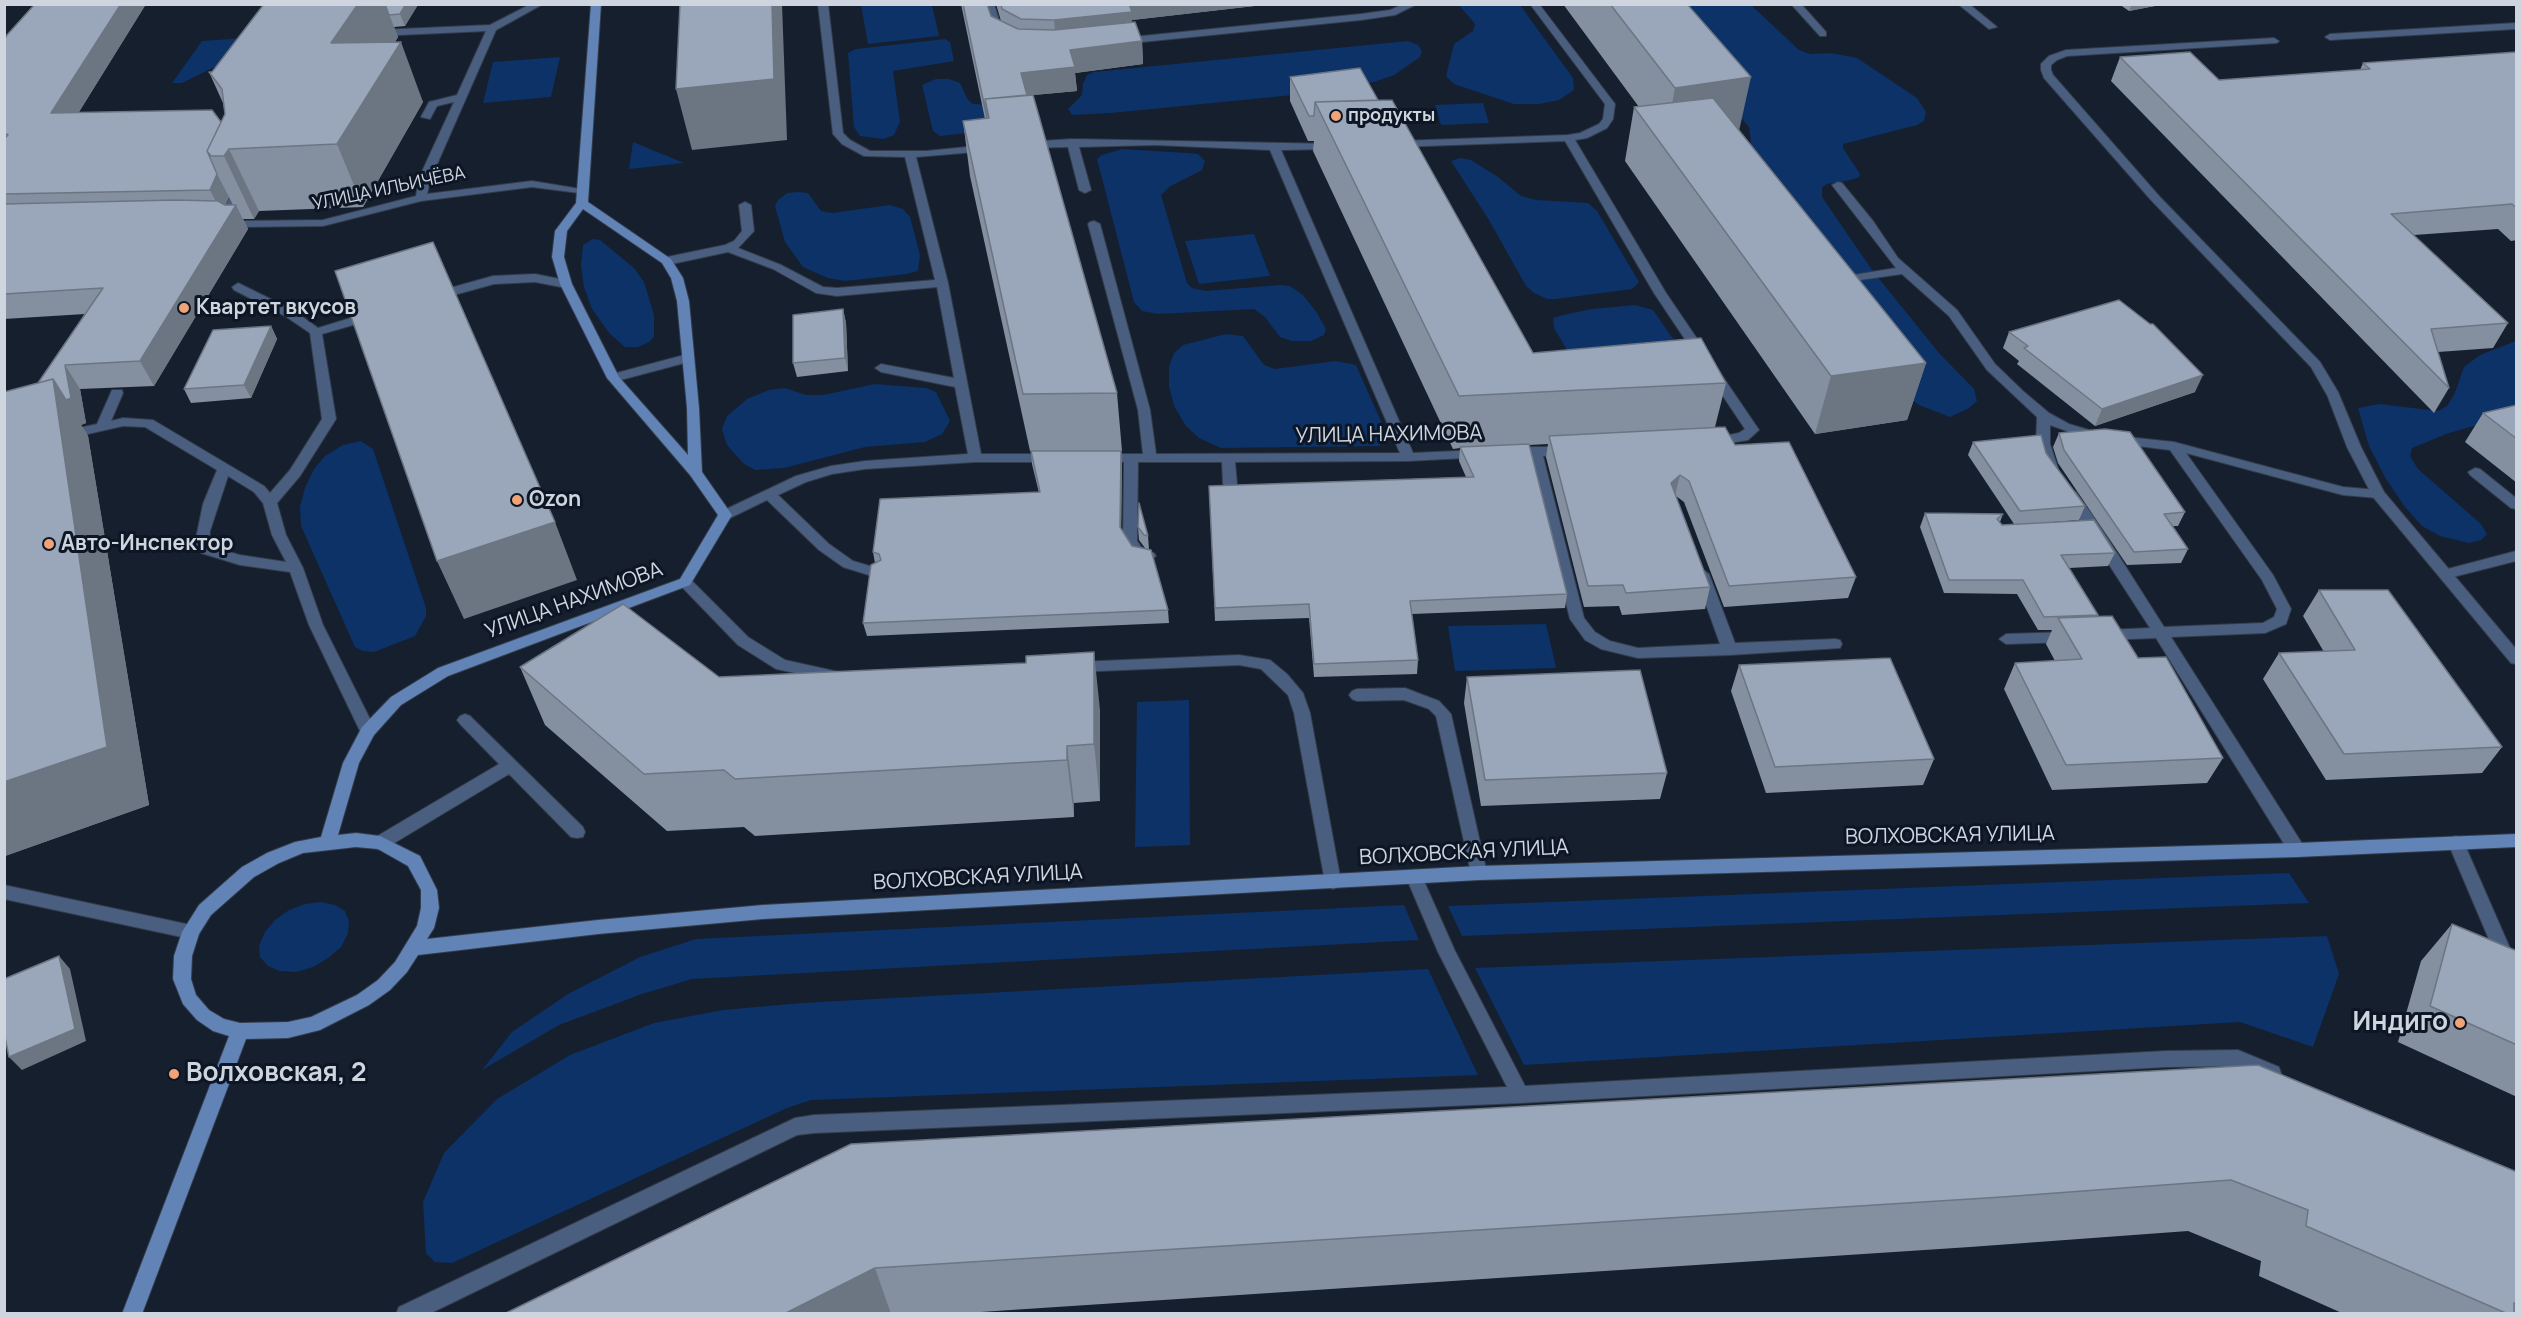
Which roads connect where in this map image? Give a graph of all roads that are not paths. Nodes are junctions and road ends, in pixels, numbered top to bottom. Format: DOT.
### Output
graph roads {
  1 [pos="539,4"];
  2 [pos="596,4"];
  3 [pos="823,4"];
  4 [pos="989,4"];
  5 [pos="1413,4"];
  6 [pos="1534,4"];
  7 [pos="1795,4"];
  8 [pos="1962,4"];
  9 [pos="2517,26"];
  10 [pos="1992,27"];
  11 [pos="492,28"];
  12 [pos="372,33"];
  13 [pos="1823,34"];
  14 [pos="2330,37"];
  15 [pos="2274,41"];
  16 [pos="1008,42"];
  17 [pos="1114,42"];
  18 [pos="462,98"];
  19 [pos="426,117"];
  20 [pos="1568,138"];
  21 [pos="1072,142"];
  22 [pos="1389,145"];
  23 [pos="1016,146"];
  24 [pos="1343,146"];
  25 [pos="1274,147"];
  26 [pos="994,148"];
  27 [pos="910,155"];
  28 [pos="246,176"];
  29 [pos="1838,185"];
  30 [pos="1085,190"];
  31 [pos="421,198"];
  32 [pos="583,198"];
  33 [pos="746,205"];
  34 [pos="1094,224"];
  35 [pos="729,248"];
  36 [pos="667,261"];
  37 [pos="1904,270"];
  38 [pos="1857,278"];
  39 [pos="566,284"];
  40 [pos="942,284"];
  41 [pos="238,287"];
  42 [pos="428,298"];
  43 [pos="385,311"];
  44 [pos="316,332"];
  45 [pos="688,358"];
  46 [pos="881,368"];
  47 [pos="613,378"];
  48 [pos="962,384"];
  49 [pos="117,393"];
  50 [pos="2044,416"];
  51 [pos="103,425"];
  52 [pos="55,435"];
  53 [pos="1697,443"];
  54 [pos="2174,446"];
  55 [pos="1582,450"];
  56 [pos="1535,451"];
  57 [pos="1408,457"];
  58 [pos="975,458"];
  59 [pos="1064,458"];
  60 [pos="1086,458"];
  61 [pos="1131,458"];
  62 [pos="1150,459"];
  63 [pos="1228,459"];
  64 [pos="224,468"];
  65 [pos="695,472"];
  66 [pos="2475,472"];
  67 [pos="1230,484"];
  68 [pos="770,494"];
  69 [pos="2378,494"];
  70 [pos="270,502"];
  71 [pos="2517,505"];
  72 [pos="725,515"];
  73 [pos="1152,556"];
  74 [pos="1695,556"];
  75 [pos="2517,556"];
  76 [pos="296,568"];
  77 [pos="875,572"];
  78 [pos="2445,574"];
  79 [pos="685,582"];
  80 [pos="2160,633"];
  81 [pos="2006,639"];
  82 [pos="1835,644"];
  83 [pos="1730,650"];
  84 [pos="2517,658"];
  85 [pos="1062,667"];
  86 [pos="853,675"];
  87 [pos="1358,695"];
  88 [pos="465,720"];
  89 [pos="368,731"];
  90 [pos="510,765"];
  91 [pos="577,832"];
  92 [pos="2517,841"];
  93 [pos="328,842"];
  94 [pos="380,843"];
  95 [pos="2456,843"];
  96 [pos="2297,850"];
  97 [pos="1479,873"];
  98 [pos="1414,877"];
  99 [pos="1333,882"];
  100 [pos="4,892"];
  101 [pos="191,932"];
  102 [pos="415,948"];
  103 [pos="2517,977"];
  104 [pos="240,1031"];
  105 [pos="2286,1079"];
  106 [pos="1520,1095"];
  107 [pos="132,1314"];
  108 [pos="406,1314"];
  1 -- 11 [label="street"];
  2 -- 32 [label="main road"];
  3 -- 27 [label="street"];
  4 -- 16 [label="street"];
  5 -- 17 [label="street"];
  6 -- 20 [label="street"];
  7 -- 13 [label="street"];
  8 -- 10 [label="street"];
  9 -- 14 [label="street"];
  11 -- 12 [label="street"];
  11 -- 18 [label="street"];
  15 -- 69 [label="street"];
  18 -- 19 [label="street"];
  18 -- 31 [label="street"];
  20 -- 22 [label="street"];
  20 -- 53 [label="street"];
  21 -- 23 [label="street"];
  21 -- 25 [label="street"];
  21 -- 30 [label="street"];
  24 -- 25 [label="street"];
  25 -- 57 [label="street"];
  26 -- 27 [label="street"];
  27 -- 40 [label="street"];
  28 -- 31 [label="street, УЛИЦА ИЛЬИЧЁВА"];
  29 -- 37 [label="street"];
  31 -- 32 [label="street, УЛИЦА ИЛЬИЧЁВА"];
  32 -- 36 [label="main road"];
  32 -- 39 [label="main road"];
  33 -- 35 [label="street"];
  34 -- 62 [label="street"];
  35 -- 36 [label="street"];
  35 -- 40 [label="street"];
  36 -- 45 [label="main road"];
  37 -- 38 [label="street"];
  37 -- 50 [label="street"];
  39 -- 42 [label="street"];
  39 -- 47 [label="main road"];
  40 -- 48 [label="street"];
  41 -- 44 [label="street"];
  43 -- 44 [label="street"];
  44 -- 70 [label="street"];
  45 -- 47 [label="street"];
  45 -- 65 [label="main road"];
  46 -- 48 [label="street"];
  47 -- 65 [label="main road"];
  48 -- 58 [label="street"];
  49 -- 51 [label="street"];
  50 -- 54 [label="street"];
  50 -- 80 [label="street"];
  51 -- 52 [label="street"];
  51 -- 64 [label="street"];
  54 -- 69 [label="street"];
  54 -- 80 [label="street"];
  55 -- 56 [label="street, УЛИЦА НАХИМОВА"];
  56 -- 57 [label="street, УЛИЦА НАХИМОВА"];
  56 -- 83 [label="street"];
  57 -- 63 [label="street, УЛИЦА НАХИМОВА"];
  58 -- 59 [label="street"];
  58 -- 68 [label="street"];
  60 -- 61 [label="street, УЛИЦА НАХИМОВА"];
  61 -- 62 [label="street, УЛИЦА НАХИМОВА"];
  61 -- 73 [label="street"];
  62 -- 63 [label="street, УЛИЦА НАХИМОВА"];
  63 -- 67 [label="street"];
  64 -- 70 [label="street"];
  64 -- 76 [label="street"];
  65 -- 72 [label="main road"];
  66 -- 71 [label="street"];
  68 -- 72 [label="street"];
  68 -- 77 [label="street"];
  69 -- 78 [label="street"];
  70 -- 76 [label="street"];
  72 -- 79 [label="main road, УЛИЦА НАХИМОВА"];
  74 -- 83 [label="street"];
  75 -- 78 [label="street"];
  76 -- 89 [label="street"];
  78 -- 84 [label="street"];
  79 -- 86 [label="street"];
  79 -- 89 [label="main road, УЛИЦА НАХИМОВА"];
  80 -- 81 [label="street"];
  80 -- 96 [label="street"];
  82 -- 83 [label="street"];
  85 -- 99 [label="street"];
  87 -- 97 [label="street"];
  88 -- 90 [label="street"];
  89 -- 93 [label="main road, УЛИЦА НАХИМОВА"];
  90 -- 91 [label="street"];
  90 -- 94 [label="street"];
  92 -- 95 [label="main road, ВОЛХОВСКАЯ УЛИЦА"];
  93 -- 94 [label="main road"];
  93 -- 101 [label="main road"];
  94 -- 102 [label="main road"];
  95 -- 96 [label="main road, ВОЛХОВСКАЯ УЛИЦА"];
  95 -- 103 [label="street"];
  96 -- 97 [label="main road, ВОЛХОВСКАЯ УЛИЦА"];
  97 -- 98 [label="main road, ВОЛХОВСКАЯ УЛИЦА"];
  98 -- 99 [label="main road, ВОЛХОВСКАЯ УЛИЦА"];
  98 -- 106 [label="street"];
  99 -- 102 [label="main road, ВОЛХОВСКАЯ УЛИЦА"];
  100 -- 101 [label="street"];
  101 -- 104 [label="main road"];
  102 -- 104 [label="main road"];
  104 -- 107 [label="main road"];
  105 -- 106 [label="street"];
  106 -- 108 [label="street"];
}
